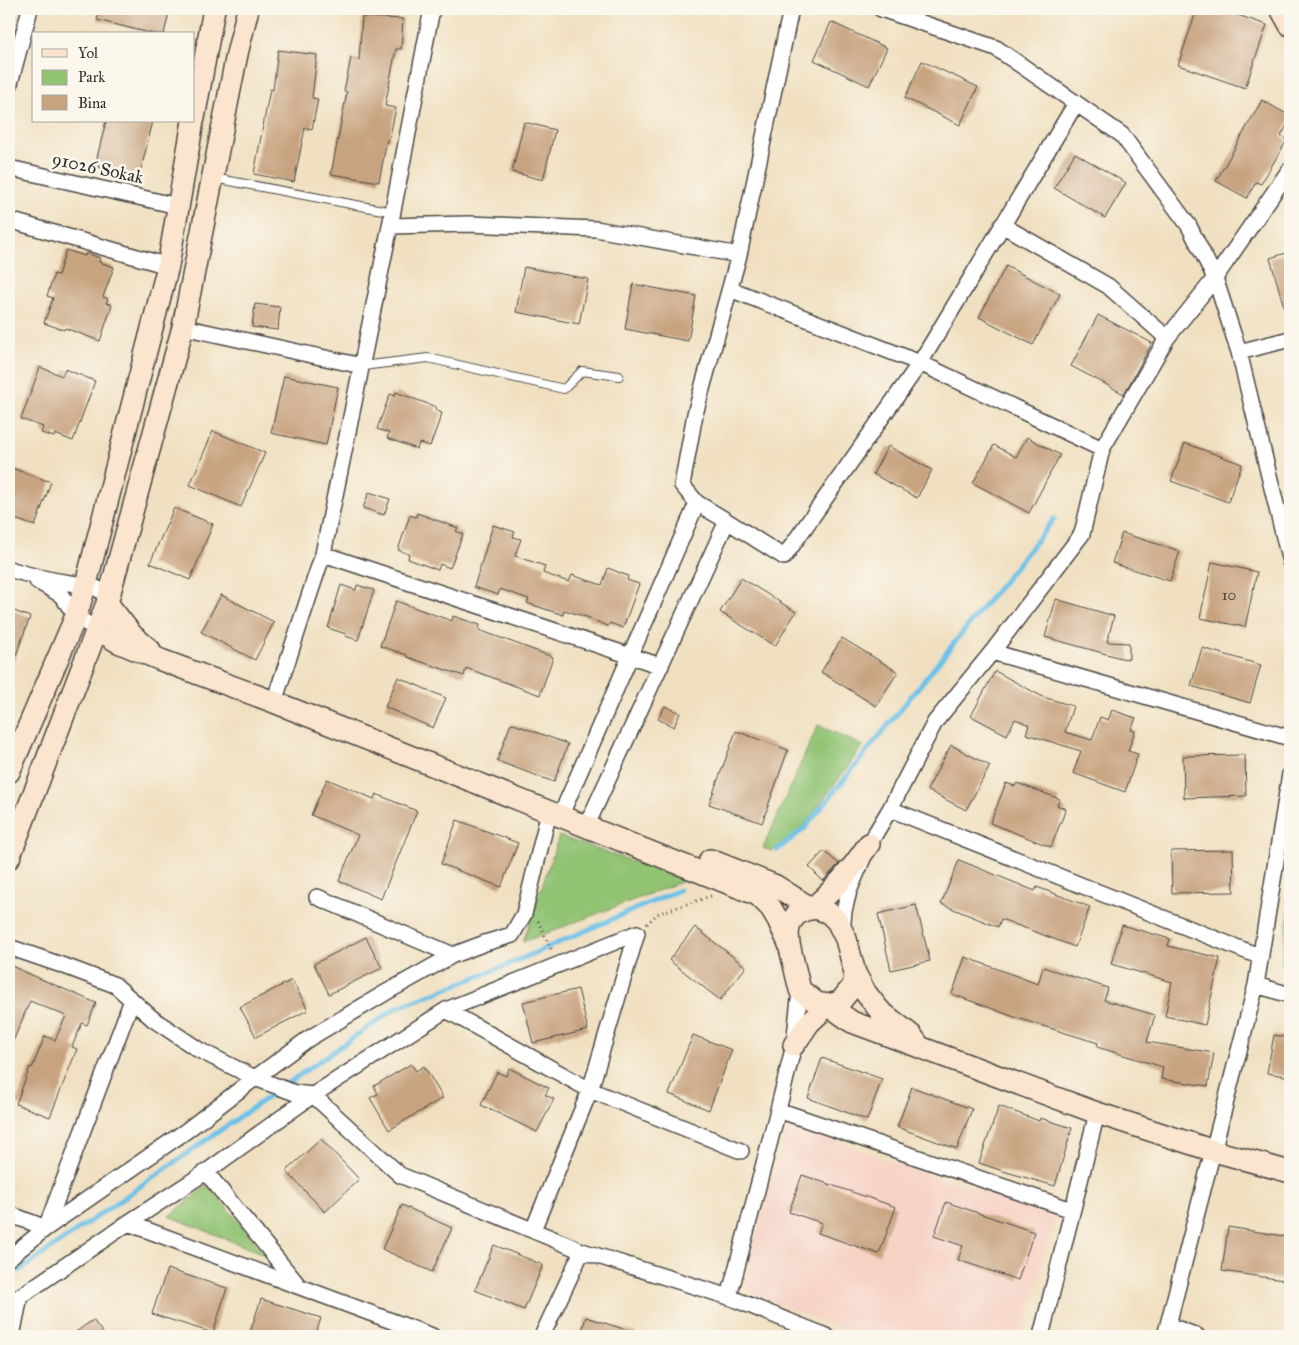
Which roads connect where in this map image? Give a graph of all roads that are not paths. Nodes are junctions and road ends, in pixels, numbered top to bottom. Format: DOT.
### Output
graph roads {
  1 [pos="30,9"];
  2 [pos="214,9"];
  3 [pos="248,9"];
  4 [pos="432,9"];
  5 [pos="791,9"];
  6 [pos="881,9"];
  7 [pos="1281,9"];
  8 [pos="1290,26"];
  9 [pos="28,41"];
  10 [pos="197,83"];
  11 [pos="9,87"];
  12 [pos="1076,103"];
  13 [pos="195,108"];
  14 [pos="194,122"];
  15 [pos="9,168"];
  16 [pos="1290,170"];
  17 [pos="212,178"];
  18 [pos="178,206"];
  19 [pos="391,219"];
  20 [pos="9,220"];
  21 [pos="1002,225"];
  22 [pos="739,255"];
  23 [pos="168,266"];
  24 [pos="1215,278"];
  25 [pos="730,289"];
  26 [pos="183,327"];
  27 [pos="1167,338"];
  28 [pos="1290,339"];
  29 [pos="1239,352"];
  30 [pos="920,362"];
  31 [pos="362,366"];
  32 [pos="619,376"];
  33 [pos="1102,449"];
  34 [pos="697,503"];
  35 [pos="727,521"];
  36 [pos="323,554"];
  37 [pos="1290,562"];
  38 [pos="9,569"];
  39 [pos="25,574"];
  40 [pos="86,584"];
  41 [pos="107,603"];
  42 [pos="76,616"];
  43 [pos="97,629"];
  44 [pos="992,652"];
  45 [pos="631,656"];
  46 [pos="162,660"];
  47 [pos="661,666"];
  48 [pos="274,702"];
  49 [pos="1290,738"];
  50 [pos="10,764"];
  51 [pos="1290,774"];
  52 [pos="890,809"];
  53 [pos="554,815"];
  54 [pos="586,827"];
  55 [pos="869,844"];
  56 [pos="9,858"];
  57 [pos="316,897"];
  58 [pos="812,909"];
  59 [pos="842,932"];
  60 [pos="789,944"];
  61 [pos="9,947"];
  62 [pos="452,955"];
  63 [pos="1261,957"];
  64 [pos="855,973"];
  65 [pos="1256,985"];
  66 [pos="800,990"];
  67 [pos="1290,995"];
  68 [pos="132,1000"];
  69 [pos="828,1005"];
  70 [pos="446,1010"];
  71 [pos="794,1046"];
  72 [pos="921,1049"];
  73 [pos="255,1078"];
  74 [pos="590,1090"];
  75 [pos="313,1096"];
  76 [pos="778,1110"];
  77 [pos="1097,1113"];
  78 [pos="741,1151"];
  79 [pos="1214,1151"];
  80 [pos="206,1172"];
  81 [pos="1290,1172"];
  82 [pos="1072,1210"];
  83 [pos="9,1214"];
  84 [pos="128,1223"];
  85 [pos="46,1228"];
  86 [pos="533,1230"];
  87 [pos="582,1251"];
  88 [pos="9,1258"];
  89 [pos="300,1287"];
  90 [pos="729,1297"];
  91 [pos="14,1300"];
  92 [pos="1167,1331"];
  93 [pos="12,1336"];
  94 [pos="432,1336"];
  95 [pos="542,1336"];
  96 [pos="826,1336"];
  97 [pos="1042,1336"];
  98 [pos="1197,1336"];
  1 -- 9 [label="street"];
  2 -- 10 [label="street"];
  3 -- 17 [label="street"];
  4 -- 19 [label="street"];
  5 -- 22 [label="street"];
  6 -- 12 [label="street"];
  7 -- 8 [label="street"];
  9 -- 11 [label="street"];
  10 -- 13 [label="street"];
  12 -- 21 [label="street"];
  12 -- 24 [label="street"];
  14 -- 18 [label="street"];
  15 -- 18 [label="street, 91026 Sokak"];
  16 -- 24 [label="street"];
  17 -- 19 [label="lane"];
  17 -- 26 [label="street"];
  18 -- 23 [label="street"];
  19 -- 22 [label="street"];
  19 -- 31 [label="street"];
  20 -- 23 [label="street"];
  21 -- 27 [label="street"];
  21 -- 30 [label="street"];
  22 -- 25 [label="street"];
  23 -- 40 [label="street"];
  24 -- 27 [label="street"];
  24 -- 29 [label="street"];
  25 -- 30 [label="street"];
  25 -- 34 [label="street"];
  26 -- 31 [label="street"];
  26 -- 41 [label="street"];
  27 -- 33 [label="street"];
  28 -- 29 [label="street"];
  29 -- 37 [label="street"];
  30 -- 33 [label="street"];
  30 -- 35 [label="street"];
  31 -- 32 [label="lane"];
  31 -- 36 [label="street"];
  33 -- 44 [label="street"];
  34 -- 35 [label="street"];
  34 -- 45 [label="street"];
  35 -- 47 [label="street"];
  36 -- 45 [label="street"];
  36 -- 48 [label="street"];
  38 -- 39 [label="street"];
  39 -- 40 [label="street"];
  39 -- 42 [label="street"];
  40 -- 41 [label="street"];
  40 -- 42 [label="street"];
  41 -- 43 [label="street"];
  41 -- 46 [label="street"];
  42 -- 43 [label="street"];
  42 -- 50 [label="street"];
  43 -- 46 [label="street"];
  43 -- 56 [label="street"];
  44 -- 49 [label="street"];
  44 -- 52 [label="street"];
  45 -- 47 [label="street"];
  45 -- 53 [label="street"];
  46 -- 48 [label="street"];
  47 -- 54 [label="street"];
  48 -- 53 [label="street"];
  51 -- 63 [label="street"];
  52 -- 55 [label="street"];
  52 -- 63 [label="street"];
  53 -- 54 [label="street"];
  53 -- 62 [label="street"];
  54 -- 58 [label="street"];
  54 -- 60 [label="street"];
  55 -- 58 [label="street"];
  55 -- 59 [label="street"];
  57 -- 62 [label="street"];
  58 -- 59 [label="street"];
  58 -- 60 [label="street"];
  59 -- 64 [label="street"];
  60 -- 66 [label="street"];
  61 -- 68 [label="street"];
  62 -- 73 [label="street"];
  63 -- 65 [label="street"];
  64 -- 69 [label="street"];
  64 -- 72 [label="street"];
  65 -- 67 [label="street"];
  65 -- 79 [label="street"];
  66 -- 69 [label="street"];
  66 -- 71 [label="street"];
  68 -- 73 [label="street"];
  68 -- 85 [label="street"];
  69 -- 71 [label="street"];
  69 -- 72 [label="street"];
  70 -- 74 [label="street"];
  70 -- 74 [label="street"];
  70 -- 75 [label="street"];
  71 -- 76 [label="street"];
  72 -- 77 [label="street"];
  73 -- 75 [label="street"];
  73 -- 85 [label="street"];
  74 -- 78 [label="street"];
  74 -- 86 [label="street"];
  75 -- 80 [label="street"];
  75 -- 86 [label="street"];
  76 -- 82 [label="street"];
  76 -- 90 [label="street"];
  77 -- 79 [label="street"];
  77 -- 82 [label="street"];
  79 -- 81 [label="street"];
  79 -- 92 [label="street"];
  80 -- 84 [label="street"];
  80 -- 89 [label="street"];
  82 -- 97 [label="street"];
  83 -- 85 [label="street"];
  84 -- 89 [label="street"];
  84 -- 91 [label="street"];
  85 -- 88 [label="street"];
  86 -- 87 [label="street"];
  87 -- 90 [label="street"];
  87 -- 95 [label="street"];
  89 -- 94 [label="street"];
  90 -- 96 [label="street"];
  91 -- 93 [label="street"];
  92 -- 98 [label="street"];
}
